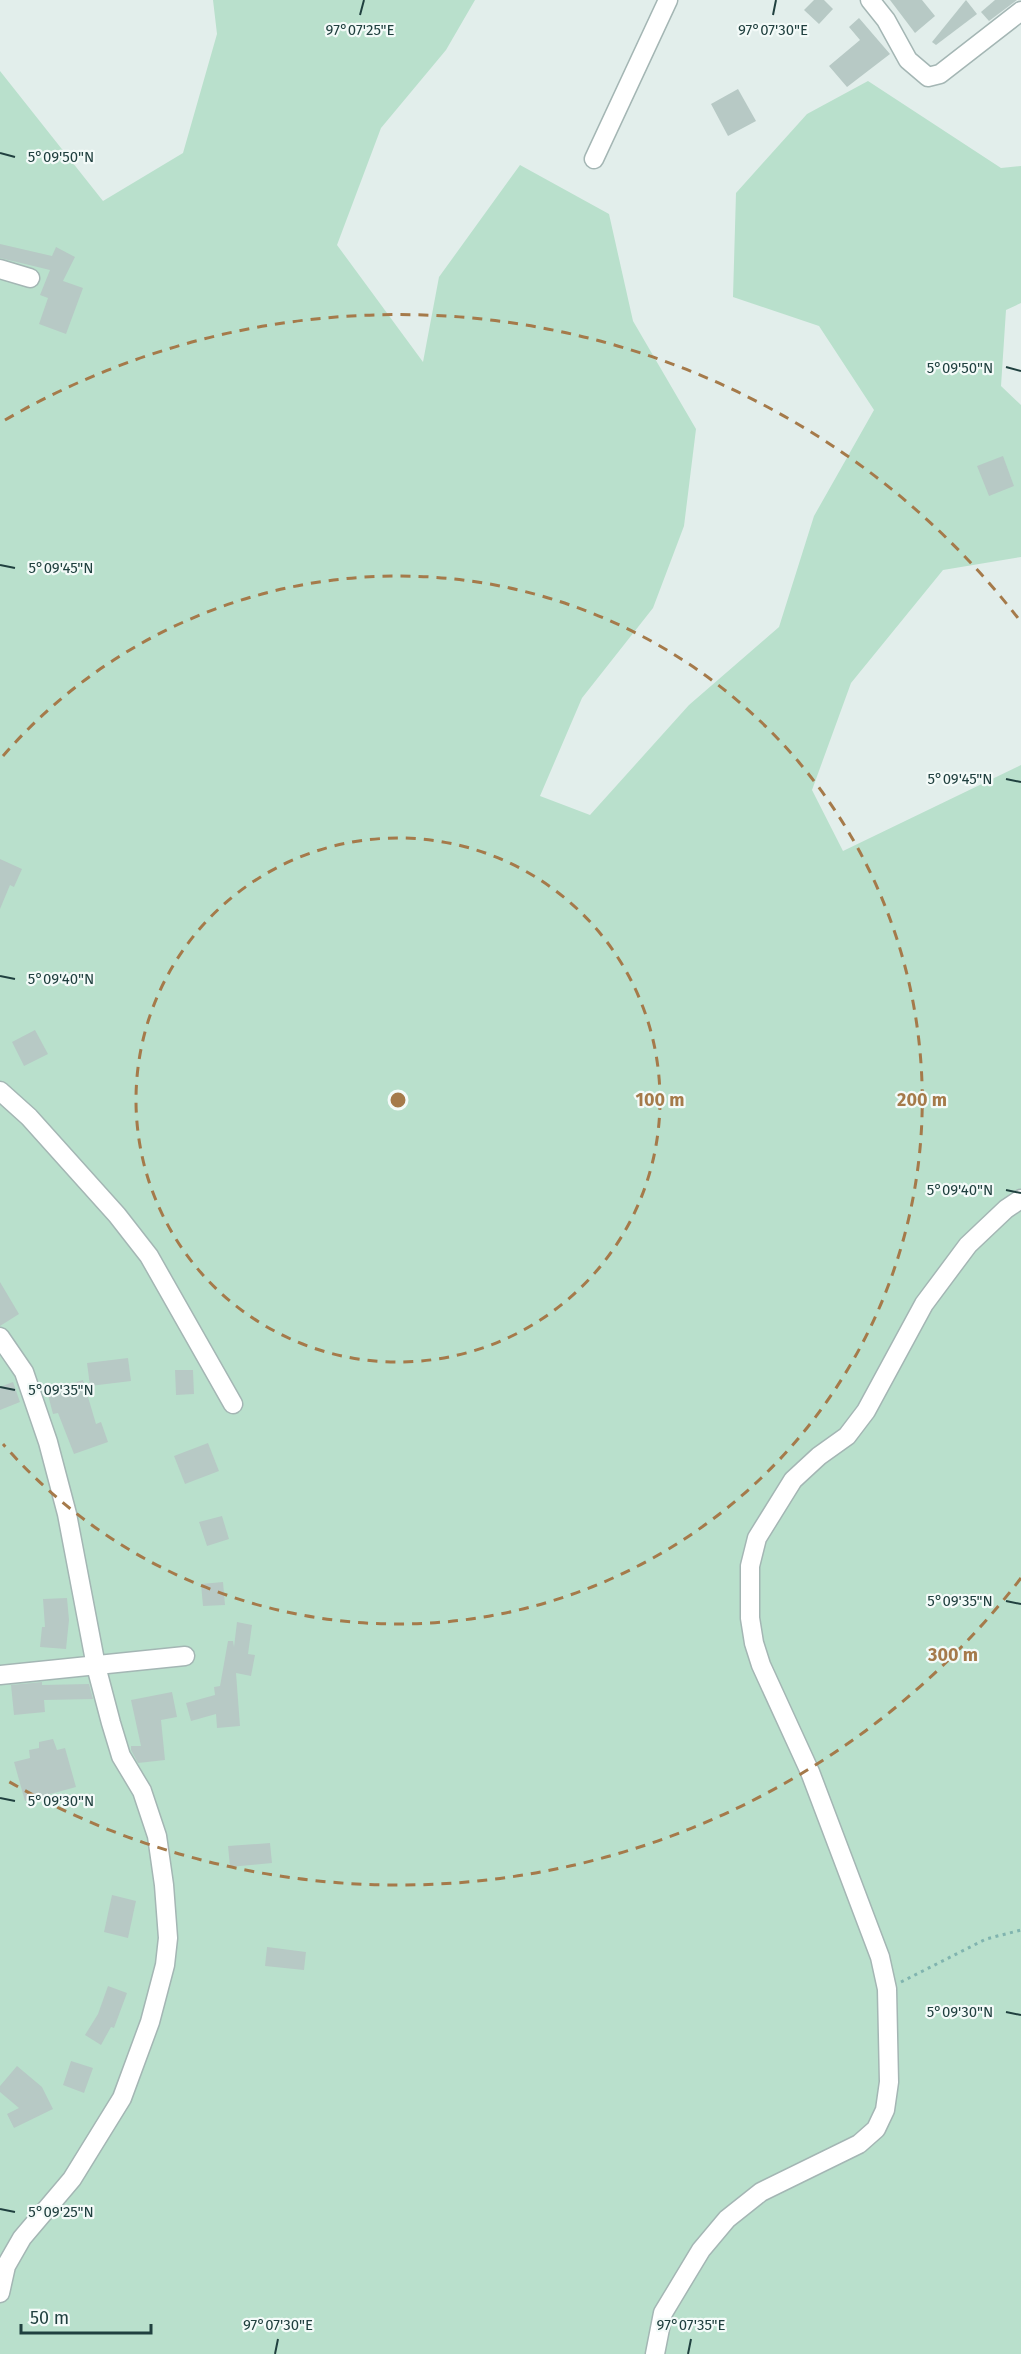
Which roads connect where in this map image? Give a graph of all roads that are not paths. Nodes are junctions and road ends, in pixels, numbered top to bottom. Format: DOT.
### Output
graph roads {
  1 [pos="668,0"];
  2 [pos="870,0"];
  3 [pos="1021,11"];
  4 [pos="594,159"];
  5 [pos="0,269"];
  6 [pos="30,278"];
  7 [pos="0,1091"];
  8 [pos="1021,1199"];
  9 [pos="0,1337"];
  10 [pos="233,1404"];
  11 [pos="185,1656"];
  12 [pos="96,1666"];
  13 [pos="0,1675"];
  14 [pos="0,2293"];
  15 [pos="655,2354"];
  1 -- 4 [label="street"];
  2 -- 3 [label="street"];
  5 -- 6 [label="street"];
  7 -- 10 [label="street"];
  8 -- 15 [label="street"];
  9 -- 12 [label="street"];
  11 -- 12 [label="street"];
  12 -- 13 [label="street"];
  12 -- 14 [label="street"];
}
